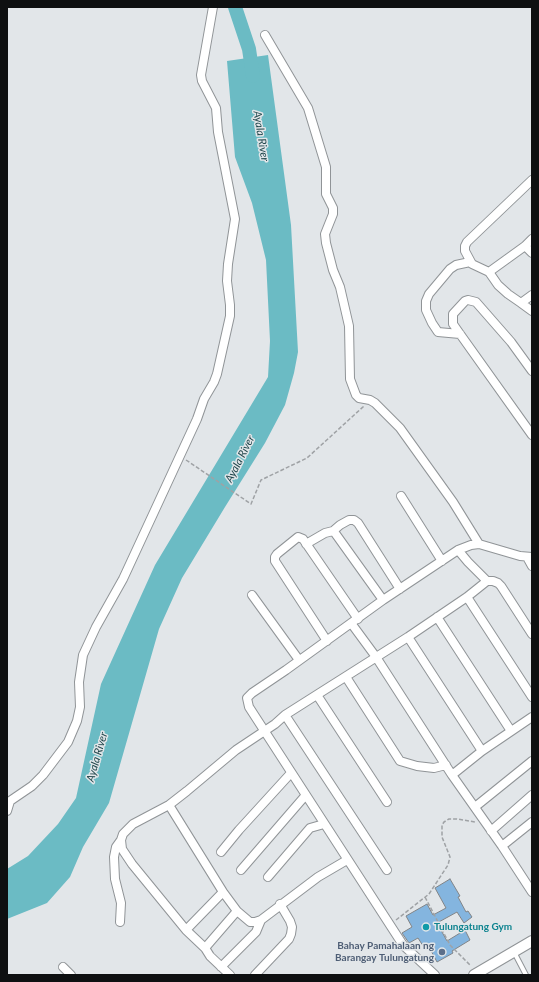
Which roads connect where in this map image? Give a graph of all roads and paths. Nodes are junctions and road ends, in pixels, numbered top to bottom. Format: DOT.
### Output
graph roads {
  1 [pos="213,7"];
  2 [pos="265,35"];
  3 [pos="532,180"];
  4 [pos="532,239"];
  5 [pos="525,246"];
  6 [pos="532,253"];
  7 [pos="470,262"];
  8 [pos="489,272"];
  9 [pos="532,295"];
  10 [pos="521,303"];
  11 [pos="532,311"];
  12 [pos="460,334"];
  13 [pos="532,371"];
  14 [pos="370,400"];
  15 [pos="532,435"];
  16 [pos="180,456"];
  17 [pos="401,496"];
  18 [pos="333,532"];
  19 [pos="306,544"];
  20 [pos="479,544"];
  21 [pos="458,550"];
  22 [pos="530,557"];
  23 [pos="442,561"];
  24 [pos="532,566"];
  25 [pos="487,581"];
  26 [pos="400,588"];
  27 [pos="252,595"];
  28 [pos="467,597"];
  29 [pos="382,600"];
  30 [pos="437,617"];
  31 [pos="354,621"];
  32 [pos="532,634"];
  33 [pos="408,637"];
  34 [pos="327,641"];
  35 [pos="376,657"];
  36 [pos="299,660"];
  37 [pos="346,677"];
  38 [pos="317,695"];
  39 [pos="532,697"];
  40 [pos="285,715"];
  41 [pos="532,717"];
  42 [pos="264,731"];
  43 [pos="511,731"];
  44 [pos="482,751"];
  45 [pos="532,760"];
  46 [pos="446,765"];
  47 [pos="291,773"];
  48 [pos="452,775"];
  49 [pos="532,795"];
  50 [pos="305,796"];
  51 [pos="387,802"];
  52 [pos="168,805"];
  53 [pos="475,807"];
  54 [pos="7,811"];
  55 [pos="485,822"];
  56 [pos="532,822"];
  57 [pos="324,824"];
  58 [pos="491,831"];
  59 [pos="121,840"];
  60 [pos="502,846"];
  61 [pos="221,852"];
  62 [pos="347,860"];
  63 [pos="241,870"];
  64 [pos="387,870"];
  65 [pos="268,877"];
  66 [pos="223,892"];
  67 [pos="532,892"];
  68 [pos="425,897"];
  69 [pos="280,904"];
  70 [pos="237,911"];
  71 [pos="260,920"];
  72 [pos="120,922"];
  73 [pos="390,925"];
  74 [pos="186,930"];
  75 [pos="532,941"];
  76 [pos="205,948"];
  77 [pos="514,952"];
  78 [pos="63,967"];
  79 [pos="221,967"];
  80 [pos="476,974"];
  81 [pos="71,975"];
  82 [pos="230,975"];
  83 [pos="254,975"];
  84 [pos="435,975"];
  85 [pos="526,975"];
  1 -- 16 [label="street"];
  2 -- 14 [label="street"];
  3 -- 7 [label="street"];
  4 -- 5 [label="street"];
  5 -- 6 [label="street"];
  5 -- 8 [label="street"];
  7 -- 8 [label="street"];
  7 -- 12 [label="street"];
  8 -- 10 [label="street"];
  9 -- 10 [label="street"];
  10 -- 11 [label="street"];
  12 -- 13 [label="street"];
  12 -- 15 [label="street"];
  14 -- 16 [label="path"];
  14 -- 20 [label="street"];
  16 -- 54 [label="street"];
  17 -- 23 [label="street"];
  18 -- 19 [label="street"];
  18 -- 26 [label="street"];
  18 -- 29 [label="street"];
  19 -- 31 [label="street"];
  19 -- 34 [label="street"];
  20 -- 21 [label="street"];
  20 -- 22 [label="street"];
  21 -- 23 [label="street"];
  21 -- 25 [label="street"];
  22 -- 24 [label="street"];
  23 -- 26 [label="street"];
  25 -- 28 [label="street"];
  25 -- 32 [label="street"];
  26 -- 29 [label="street"];
  27 -- 36 [label="street"];
  28 -- 30 [label="street"];
  28 -- 39 [label="street"];
  29 -- 31 [label="street"];
  30 -- 33 [label="street"];
  30 -- 43 [label="street"];
  31 -- 34 [label="street"];
  31 -- 35 [label="street"];
  33 -- 35 [label="street"];
  33 -- 44 [label="street"];
  34 -- 36 [label="street"];
  35 -- 37 [label="street"];
  35 -- 46 [label="street"];
  36 -- 42 [label="street"];
  37 -- 38 [label="street"];
  37 -- 46 [label="street"];
  38 -- 40 [label="street"];
  38 -- 51 [label="street"];
  40 -- 42 [label="street"];
  40 -- 64 [label="street"];
  41 -- 43 [label="street"];
  42 -- 47 [label="street"];
  42 -- 52 [label="street"];
  43 -- 44 [label="street"];
  44 -- 48 [label="street"];
  45 -- 53 [label="street"];
  46 -- 48 [label="street"];
  47 -- 50 [label="street"];
  47 -- 61 [label="street"];
  48 -- 53 [label="street"];
  49 -- 58 [label="street"];
  50 -- 57 [label="street"];
  50 -- 63 [label="street"];
  52 -- 59 [label="street"];
  52 -- 66 [label="street"];
  53 -- 55 [label="street"];
  55 -- 58 [label="street"];
  55 -- 68 [label="path"];
  56 -- 60 [label="street"];
  57 -- 62 [label="street"];
  57 -- 65 [label="street"];
  58 -- 60 [label="street"];
  59 -- 72 [label="street"];
  59 -- 74 [label="street"];
  60 -- 67 [label="street"];
  62 -- 69 [label="street"];
  62 -- 73 [label="street"];
  66 -- 70 [label="street"];
  66 -- 74 [label="street"];
  68 -- 73 [label="path"];
  68 -- 80 [label="path"];
  69 -- 71 [label="street"];
  69 -- 83 [label="street"];
  70 -- 71 [label="street"];
  70 -- 76 [label="street"];
  71 -- 79 [label="street"];
  73 -- 84 [label="street"];
  74 -- 76 [label="street"];
  75 -- 77 [label="street"];
  76 -- 79 [label="street"];
  77 -- 80 [label="street"];
  77 -- 85 [label="lane"];
  78 -- 81 [label="street"];
  79 -- 82 [label="street"];
}
